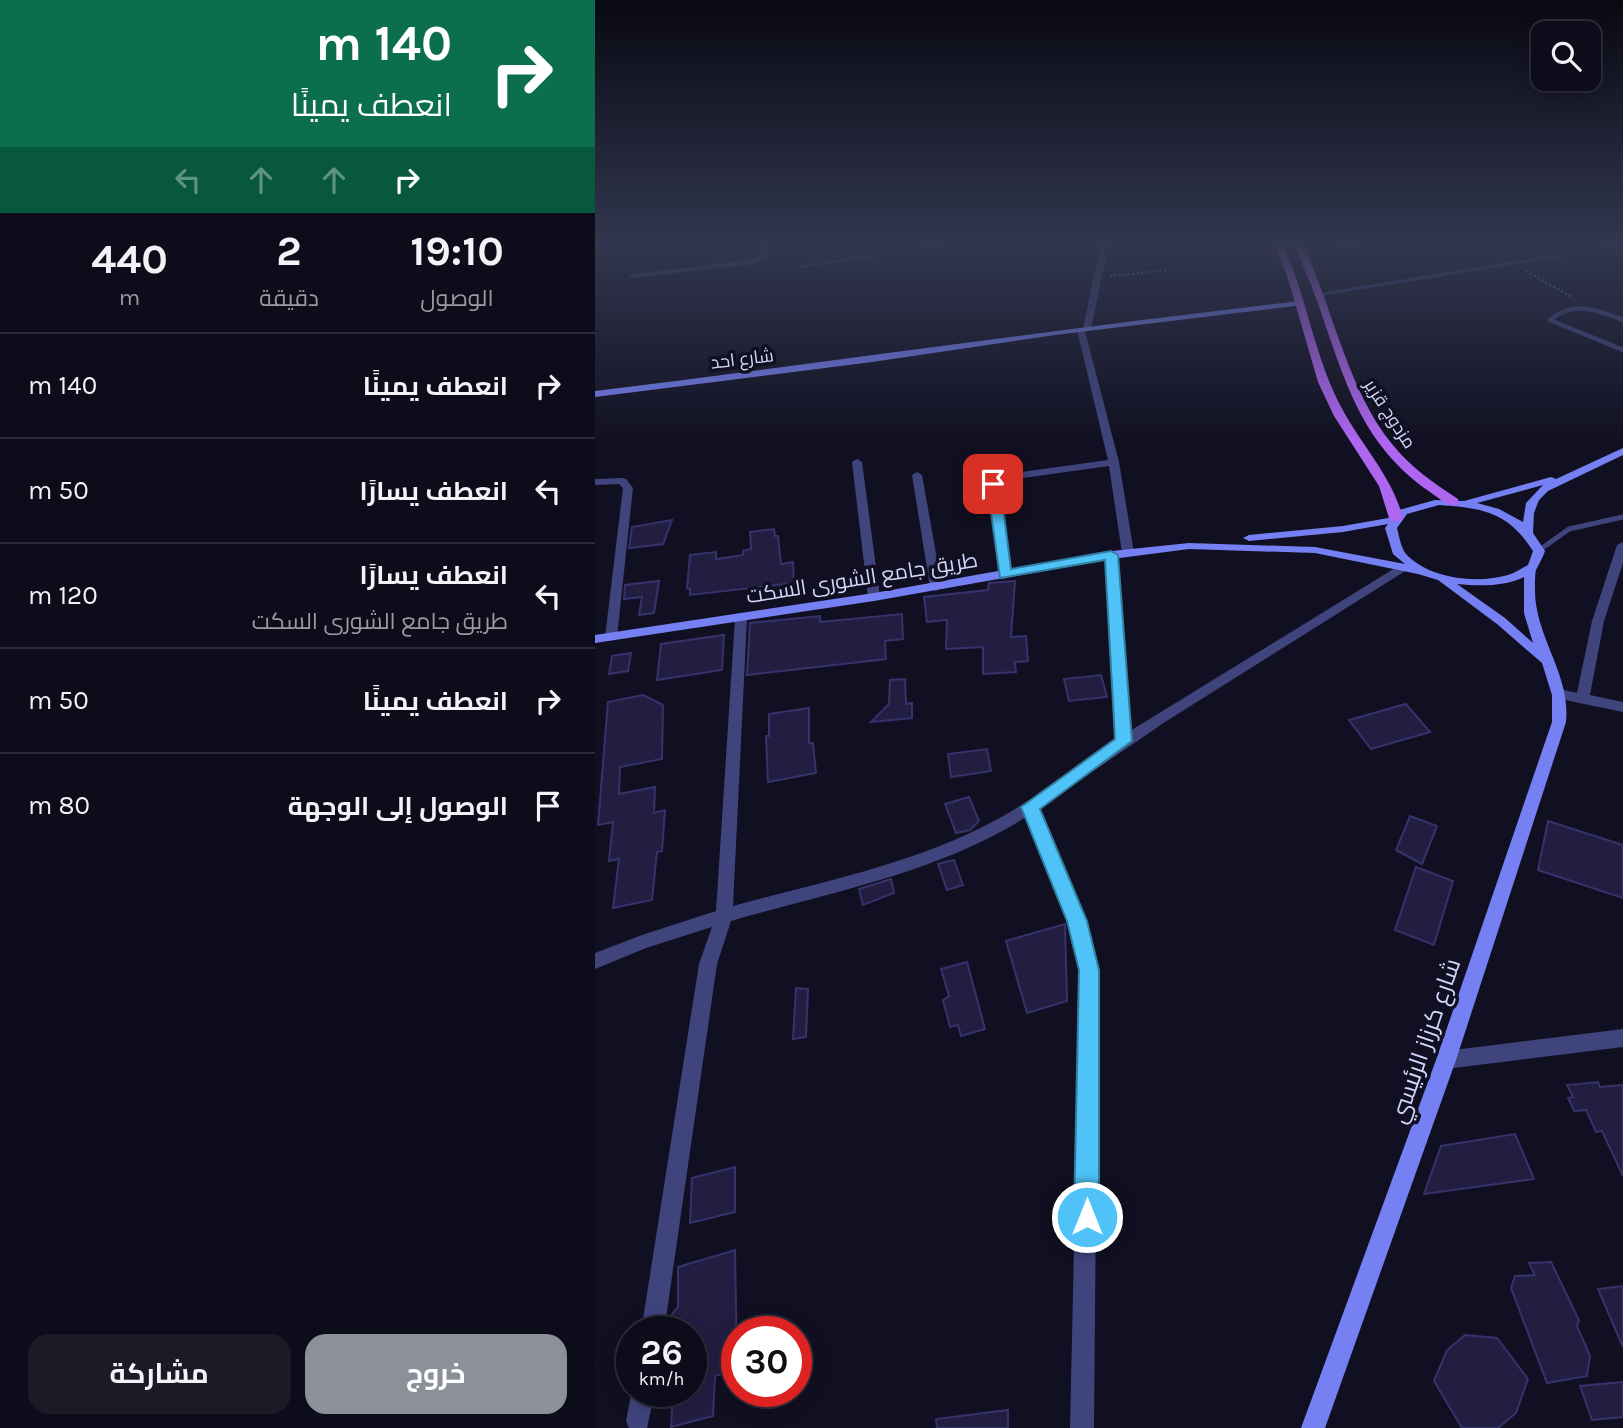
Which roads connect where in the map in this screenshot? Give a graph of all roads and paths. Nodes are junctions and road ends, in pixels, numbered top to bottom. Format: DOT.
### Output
graph roads {
  1 [pos="1090,310"];
  2 [pos="1247,310"];
  3 [pos="1302,310"];
  4 [pos="1324,310"];
  5 [pos="1572,310"];
  6 [pos="1597,310"];
  7 [pos="1623,320"];
  8 [pos="1084,329"];
  9 [pos="1623,350"];
  10 [pos="595,394"];
  11 [pos="1623,452"];
  12 [pos="857,461"];
  13 [pos="1114,462"];
  14 [pos="1586,469"];
  15 [pos="917,475"];
  16 [pos="595,482"];
  17 [pos="1458,503"];
  18 [pos="1623,517"];
  19 [pos="1395,519"];
  20 [pos="1528,532"];
  21 [pos="1217,544"];
  22 [pos="1623,545"];
  23 [pos="1538,551"];
  24 [pos="1128,554"];
  25 [pos="1111,555"];
  26 [pos="1404,568"];
  27 [pos="1530,571"];
  28 [pos="1432,574"];
  29 [pos="1005,575"];
  30 [pos="936,587"];
  31 [pos="874,597"];
  32 [pos="741,618"];
  33 [pos="611,637"];
  34 [pos="595,639"];
  35 [pos="1551,668"];
  36 [pos="1560,694"];
  37 [pos="1583,697"];
  38 [pos="1623,707"];
  39 [pos="1124,741"];
  40 [pos="1030,807"];
  41 [pos="724,916"];
  42 [pos="595,961"];
  43 [pos="1623,1038"];
  44 [pos="1446,1060"];
  45 [pos="654,1316"];
  46 [pos="640,1407"];
  47 [pos="638,1421"];
  48 [pos="1082,1428"];
  49 [pos="1313,1428"];
  1 -- 8 [label="street"];
  2 -- 8 [label="street, شارع احد"];
  3 -- 19 [label="main road, مزدوج قزير"];
  4 -- 17 [label="main road, مزدوج قزير"];
  5 -- 9 [label="lane"];
  6 -- 7 [label="lane"];
  8 -- 10 [label="street, شارع احد"];
  8 -- 13 [label="street"];
  11 -- 14 [label="street"];
  12 -- 31 [label="street"];
  13 -- 24 [label="street"];
  13 -- 29 [label="street"];
  14 -- 17 [label="street"];
  14 -- 20 [label="street"];
  15 -- 30 [label="street"];
  16 -- 33 [label="street"];
  17 -- 19 [label="street"];
  17 -- 20 [label="street"];
  18 -- 23 [label="lane"];
  19 -- 21 [label="street"];
  19 -- 28 [label="street, شارع كرزاز الرئيسي"];
  20 -- 23 [label="street"];
  21 -- 24 [label="street, طريق جامع الشورى السكت"];
  21 -- 26 [label="street, طريق جامع الشورى السكت"];
  22 -- 37 [label="street"];
  23 -- 27 [label="street"];
  24 -- 25 [label="street, طريق جامع الشورى السكت"];
  25 -- 29 [label="street, طريق جامع الشورى السكت"];
  25 -- 39 [label="street"];
  26 -- 28 [label="street, طريق جامع الشورى السكت"];
  26 -- 39 [label="street"];
  27 -- 28 [label="street, طريق جامع الشورى السكت"];
  27 -- 35 [label="street, شارع كرزاز الرئيسي"];
  28 -- 35 [label="street, شارع كرزاز الرئيسي"];
  29 -- 30 [label="street, طريق جامع الشورى السكت"];
  30 -- 31 [label="street, طريق جامع الشورى السكت"];
  31 -- 32 [label="street, طريق جامع الشورى السكت"];
  32 -- 33 [label="street, طريق جامع الشورى السكت"];
  32 -- 41 [label="street"];
  33 -- 34 [label="street, طريق جامع الشورى السكت"];
  35 -- 36 [label="street, شارع كرزاز الرئيسي"];
  36 -- 37 [label="street"];
  36 -- 44 [label="street, شارع كرزاز الرئيسي"];
  37 -- 38 [label="street"];
  39 -- 40 [label="street"];
  40 -- 41 [label="street"];
  40 -- 48 [label="street"];
  41 -- 42 [label="street"];
  41 -- 45 [label="street"];
  43 -- 44 [label="street"];
  44 -- 49 [label="street, شارع كرزاز الرئيسي"];
  46 -- 47 [label="street"];
}
